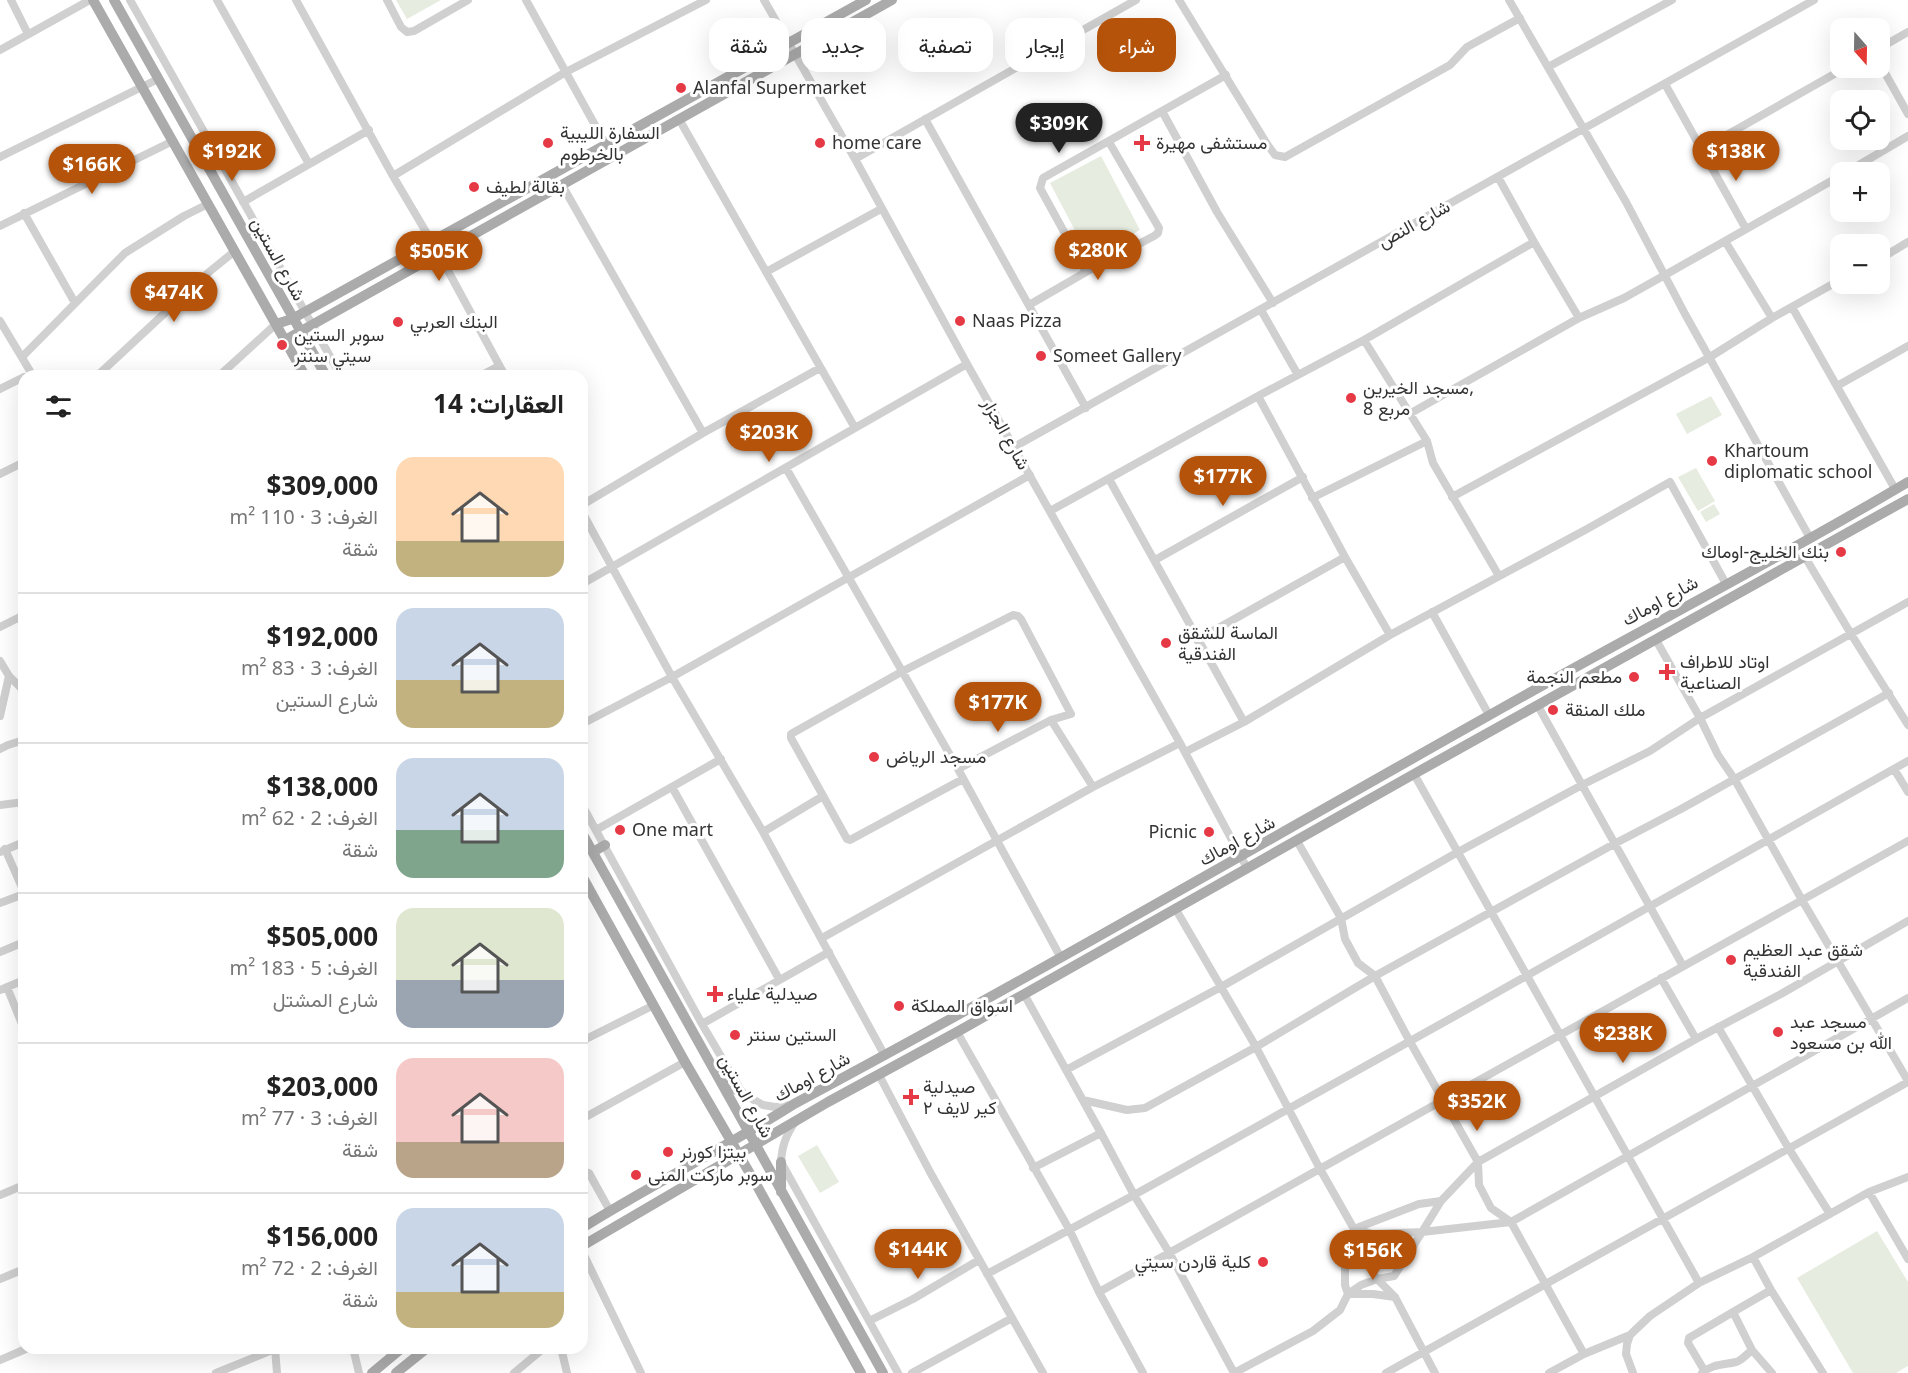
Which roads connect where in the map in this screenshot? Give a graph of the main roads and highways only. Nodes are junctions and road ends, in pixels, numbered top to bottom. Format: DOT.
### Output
graph roads {
  1 [pos="92,0"];
  2 [pos="114,0"];
  3 [pos="866,0"];
  4 [pos="892,0"];
  5 [pos="172,104"];
  6 [pos="157,112"];
  7 [pos="292,319"];
  8 [pos="276,324"];
  9 [pos="300,332"];
  10 [pos="285,340"];
  11 [pos="302,370"];
  12 [pos="322,370"];
  13 [pos="1908,482"];
  14 [pos="1908,500"];
  15 [pos="588,843"];
  16 [pos="605,845"];
  17 [pos="593,852"];
  18 [pos="588,890"];
  19 [pos="717,1077"];
  20 [pos="743,1094"];
  21 [pos="748,1133"];
  22 [pos="730,1142"];
  23 [pos="755,1146"];
  24 [pos="738,1156"];
  25 [pos="703,1157"];
  26 [pos="781,1162"];
  27 [pos="712,1171"];
  28 [pos="781,1192"];
  29 [pos="588,1224"];
  30 [pos="588,1243"];
  31 [pos="817,1254"];
  32 [pos="801,1265"];
  33 [pos="395,1354"];
  34 [pos="420,1354"];
  35 [pos="372,1373"];
  36 [pos="396,1373"];
  37 [pos="861,1373"];
  38 [pos="883,1373"];
  1 -- 6 [label="main road, شارع الستين"];
  2 -- 5 [label="main road, شارع الستين"];
  3 -- 7 [label="main road"];
  4 -- 9 [label="main road"];
  5 -- 6 [label="main road"];
  5 -- 7 [label="main road, شارع الستين"];
  6 -- 8 [label="main road, شارع الستين"];
  7 -- 8 [label="main road"];
  7 -- 9 [label="main road, شارع الستين"];
  8 -- 10 [label="main road, شارع الستين"];
  9 -- 10 [label="main road"];
  9 -- 12 [label="main road, شارع الستين"];
  10 -- 11 [label="main road, شارع الستين"];
  13 -- 21 [label="main road, شارع اوماك"];
  14 -- 23 [label="main road, شارع اوماك"];
  15 -- 17 [label="main road, شارع الستين"];
  16 -- 17 [label="main road"];
  17 -- 19 [label="main road, شارع الستين"];
  18 -- 22 [label="main road, شارع الستين"];
  19 -- 20 [label="main road"];
  19 -- 21 [label="main road, شارع الستين"];
  21 -- 22 [label="main road, شارع اوماك"];
  21 -- 23 [label="main road, شارع الستين"];
  22 -- 24 [label="main road, شارع الستين"];
  22 -- 25 [label="main road, شارع اوماك"];
  23 -- 24 [label="main road, شارع اوماك"];
  23 -- 28 [label="main road, شارع الستين"];
  24 -- 27 [label="main road, شارع اوماك"];
  24 -- 32 [label="main road, شارع الستين"];
  25 -- 27 [label="main road"];
  25 -- 29 [label="main road, شارع اوماك"];
  26 -- 28 [label="main road"];
  27 -- 30 [label="main road, شارع اوماك"];
  28 -- 31 [label="main road, شارع الستين"];
  31 -- 32 [label="main road"];
  31 -- 38 [label="main road, شارع الستين"];
  32 -- 37 [label="main road, شارع الستين"];
  33 -- 35 [label="main road"];
  34 -- 36 [label="main road"];
}
